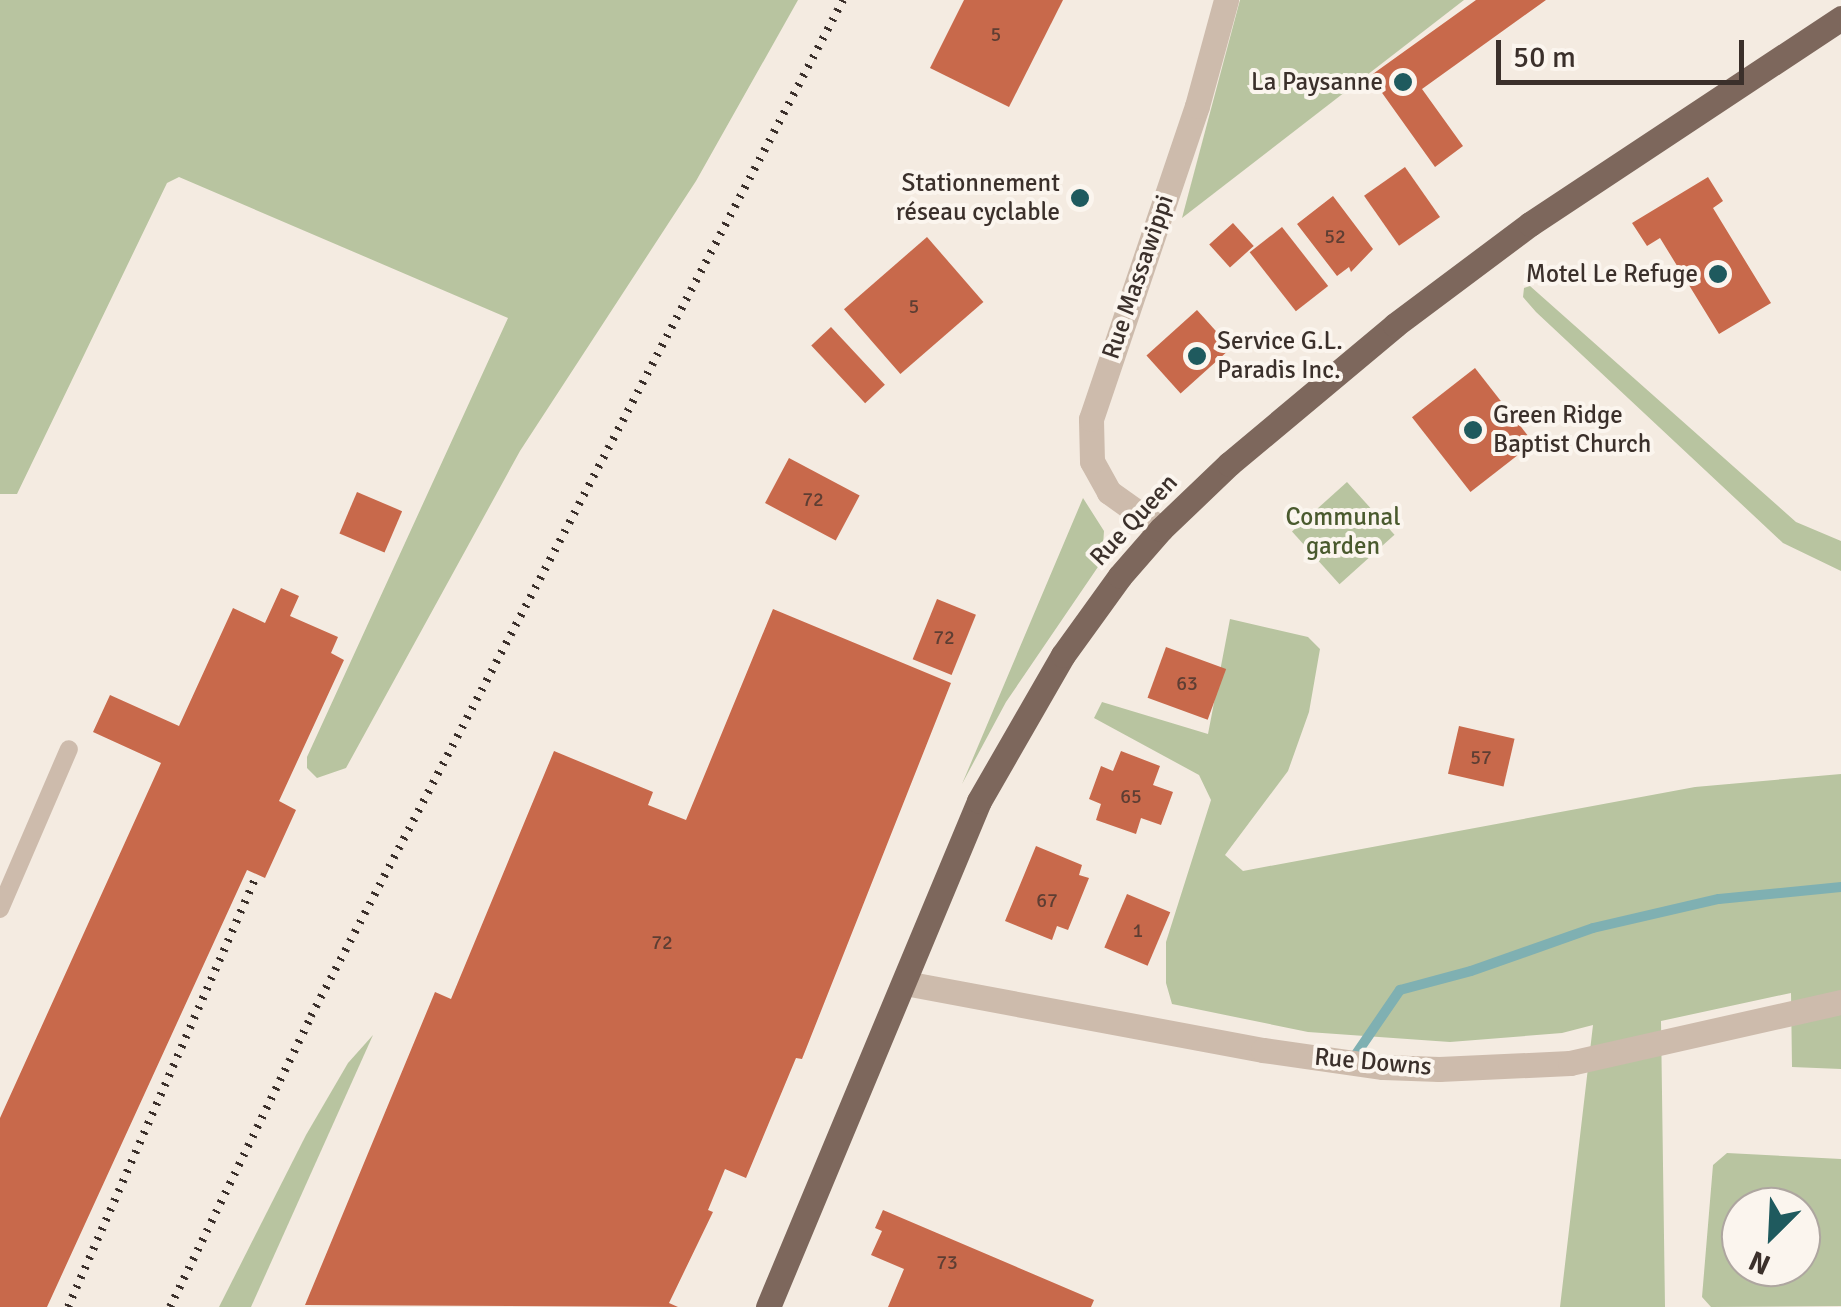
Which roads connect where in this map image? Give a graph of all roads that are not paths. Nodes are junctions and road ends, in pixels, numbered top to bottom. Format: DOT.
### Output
graph roads {
  1 [pos="1226,0"];
  2 [pos="1841,18"];
  3 [pos="1161,529"];
  4 [pos="68,749"];
  5 [pos="0,909"];
  6 [pos="905,983"];
  7 [pos="1841,1002"];
  8 [pos="768,1307"];
  1 -- 3 [label="street, Rue Massawippi"];
  2 -- 3 [label="main road, Rue Queen"];
  3 -- 6 [label="main road, Rue Queen"];
  4 -- 5 [label="lane"];
  6 -- 7 [label="street, Rue Downs"];
  6 -- 8 [label="main road, Rue Queen"];
}
